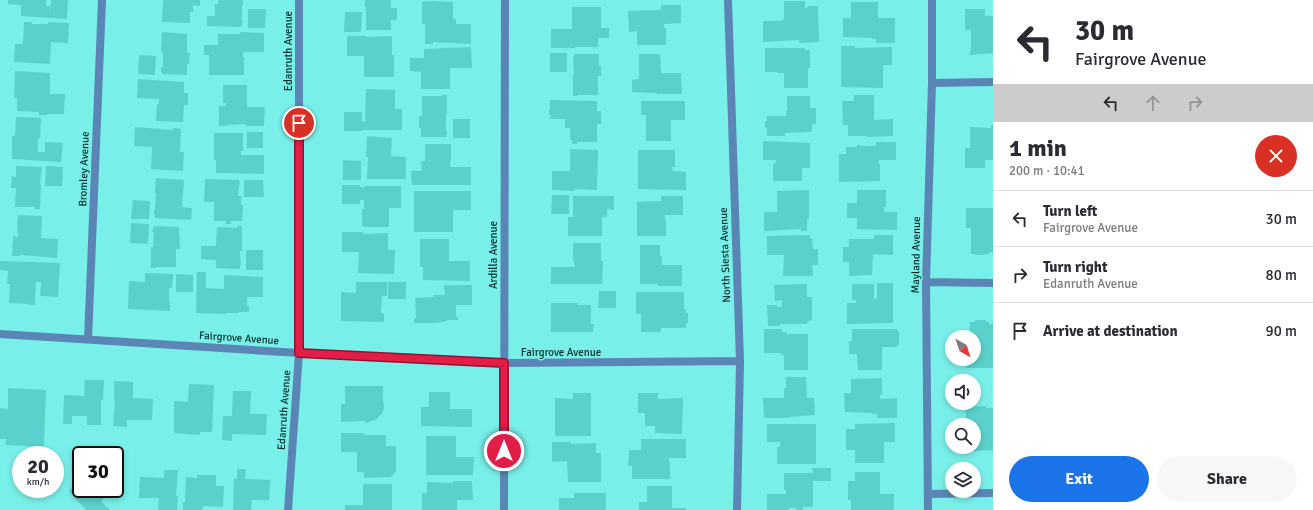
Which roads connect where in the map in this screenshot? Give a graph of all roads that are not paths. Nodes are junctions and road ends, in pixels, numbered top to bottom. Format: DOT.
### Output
graph roads {
  1 [pos="102,0"];
  2 [pos="299,0"];
  3 [pos="505,0"];
  4 [pos="728,0"];
  5 [pos="932,0"];
  6 [pos="993,82"];
  7 [pos="932,83"];
  8 [pos="926,282"];
  9 [pos="993,283"];
  10 [pos="0,334"];
  11 [pos="88,339"];
  12 [pos="299,353"];
  13 [pos="740,361"];
  14 [pos="504,363"];
  15 [pos="993,493"];
  16 [pos="928,494"];
  17 [pos="288,510"];
  18 [pos="504,510"];
  19 [pos="737,510"];
  20 [pos="928,510"];
  1 -- 11 [label="street, Bromley Avenue"];
  2 -- 12 [label="street, Edanruth Avenue"];
  3 -- 14 [label="street, Ardilla Avenue"];
  4 -- 13 [label="street, North Siesta Avenue"];
  5 -- 7 [label="street, Mayland Avenue"];
  6 -- 7 [label="street"];
  7 -- 8 [label="street, Mayland Avenue"];
  8 -- 9 [label="street"];
  8 -- 16 [label="street, Mayland Avenue"];
  10 -- 11 [label="street, Fairgrove Avenue"];
  11 -- 12 [label="street, Fairgrove Avenue"];
  12 -- 14 [label="street, Fairgrove Avenue"];
  12 -- 17 [label="street, Edanruth Avenue"];
  13 -- 14 [label="street, Fairgrove Avenue"];
  13 -- 19 [label="street, North Siesta Avenue"];
  14 -- 18 [label="street, Ardilla Avenue"];
  15 -- 16 [label="street"];
  16 -- 20 [label="street, Mayland Avenue"];
}
